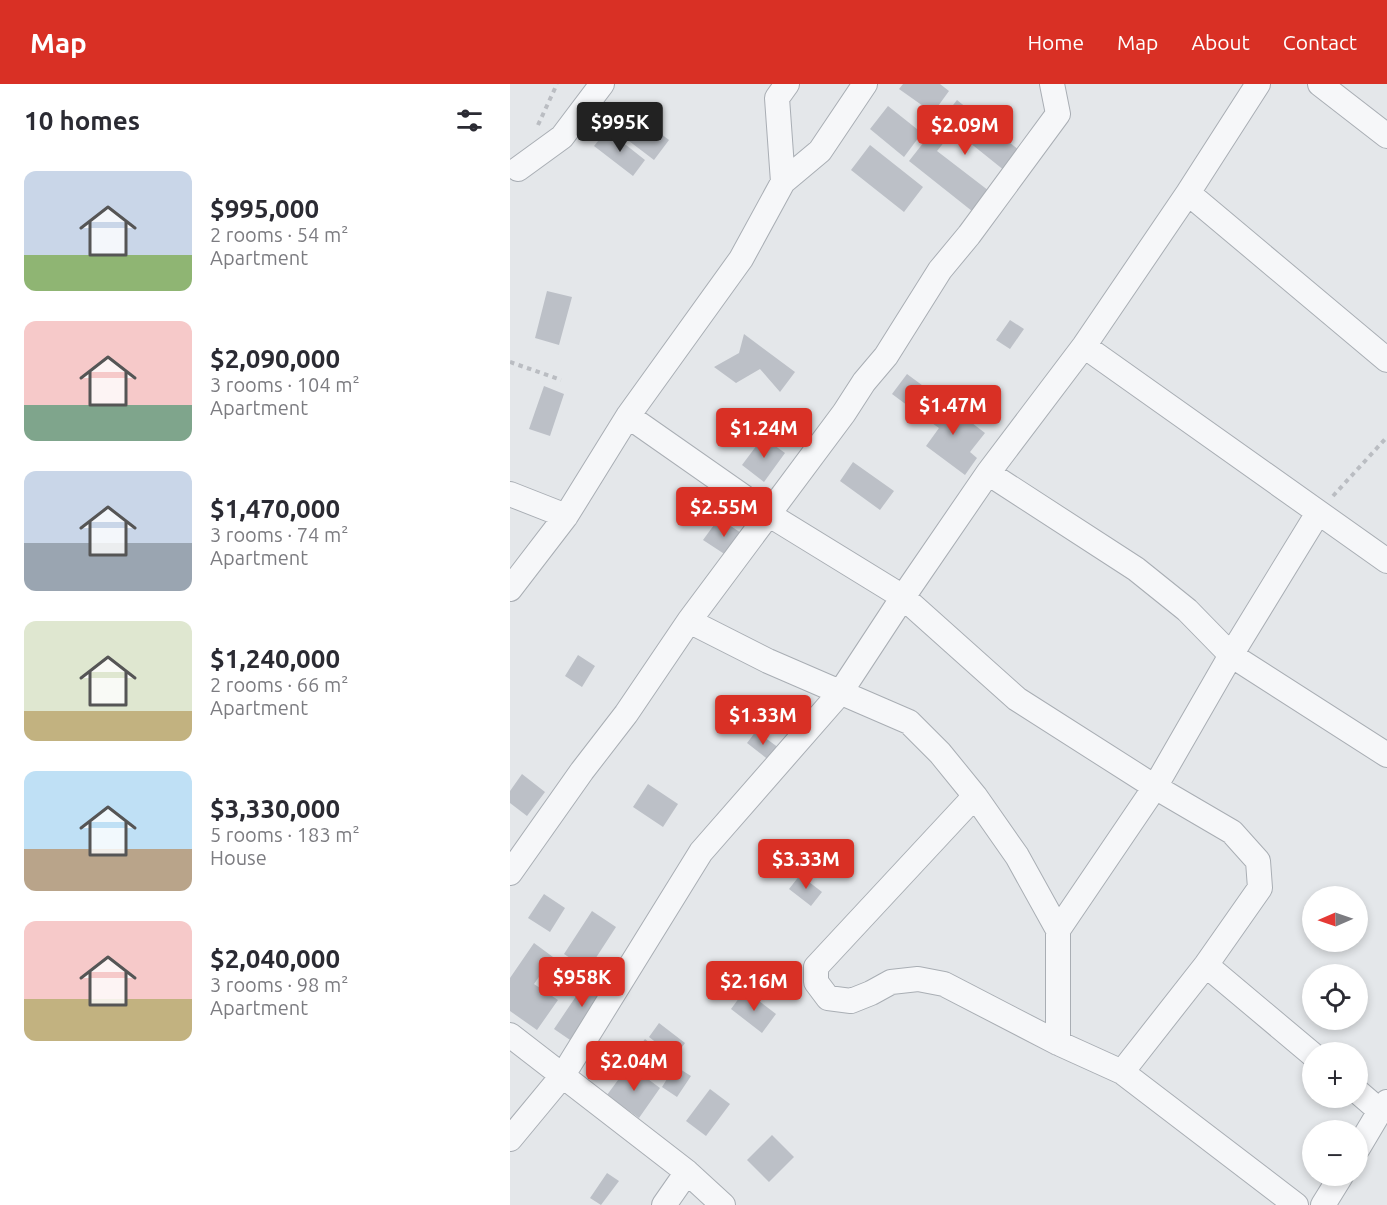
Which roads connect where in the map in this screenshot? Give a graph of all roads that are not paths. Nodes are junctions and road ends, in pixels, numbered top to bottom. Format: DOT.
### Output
graph roads {
  1 [pos="602,84"];
  2 [pos="787,84"];
  3 [pos="865,84"];
  4 [pos="1052,84"];
  5 [pos="1258,84"];
  6 [pos="1320,84"];
  7 [pos="1387,136"];
  8 [pos="518,170"];
  9 [pos="783,182"];
  10 [pos="1188,193"];
  11 [pos="1084,346"];
  12 [pos="1387,360"];
  13 [pos="627,416"];
  14 [pos="988,473"];
  15 [pos="510,494"];
  16 [pos="1318,513"];
  17 [pos="768,514"];
  18 [pos="566,516"];
  19 [pos="1387,561"];
  20 [pos="510,589"];
  21 [pos="903,597"];
  22 [pos="689,621"];
  23 [pos="1231,655"];
  24 [pos="840,693"];
  25 [pos="1387,755"];
  26 [pos="1155,787"];
  27 [pos="975,796"];
  28 [pos="510,873"];
  29 [pos="1058,930"];
  30 [pos="1206,965"];
  31 [pos="510,1035"];
  32 [pos="1059,1043"];
  33 [pos="1302,1046"];
  34 [pos="1122,1072"];
  35 [pos="563,1075"];
  36 [pos="1368,1098"];
  37 [pos="1384,1107"];
  38 [pos="1368,1132"];
  39 [pos="510,1139"];
  40 [pos="687,1172"];
  41 [pos="1335,1186"];
  42 [pos="664,1205"];
  43 [pos="723,1205"];
  44 [pos="1296,1205"];
  45 [pos="1323,1205"];
  1 -- 8 [label="street"];
  2 -- 9 [label="street"];
  3 -- 9 [label="street"];
  4 -- 17 [label="street"];
  5 -- 10 [label="street"];
  6 -- 7 [label="street"];
  9 -- 13 [label="street"];
  10 -- 11 [label="street"];
  10 -- 12 [label="street"];
  11 -- 14 [label="street"];
  11 -- 16 [label="street"];
  13 -- 17 [label="street"];
  13 -- 18 [label="street"];
  14 -- 21 [label="street"];
  14 -- 23 [label="street"];
  15 -- 18 [label="street"];
  16 -- 19 [label="street"];
  16 -- 23 [label="street"];
  17 -- 21 [label="street"];
  17 -- 22 [label="street"];
  18 -- 20 [label="street"];
  21 -- 24 [label="street"];
  21 -- 26 [label="street"];
  22 -- 24 [label="street"];
  22 -- 28 [label="street"];
  23 -- 25 [label="street"];
  23 -- 26 [label="street"];
  24 -- 27 [label="street"];
  24 -- 35 [label="street"];
  26 -- 29 [label="street"];
  26 -- 30 [label="street"];
  27 -- 29 [label="street"];
  27 -- 32 [label="street"];
  29 -- 32 [label="street"];
  30 -- 33 [label="street"];
  30 -- 34 [label="street"];
  31 -- 35 [label="street"];
  32 -- 34 [label="street"];
  34 -- 44 [label="street"];
  35 -- 39 [label="street"];
  35 -- 40 [label="street"];
  36 -- 37 [label="street"];
  37 -- 38 [label="street"];
  40 -- 42 [label="street"];
  40 -- 43 [label="street"];
  41 -- 45 [label="street"];
}
